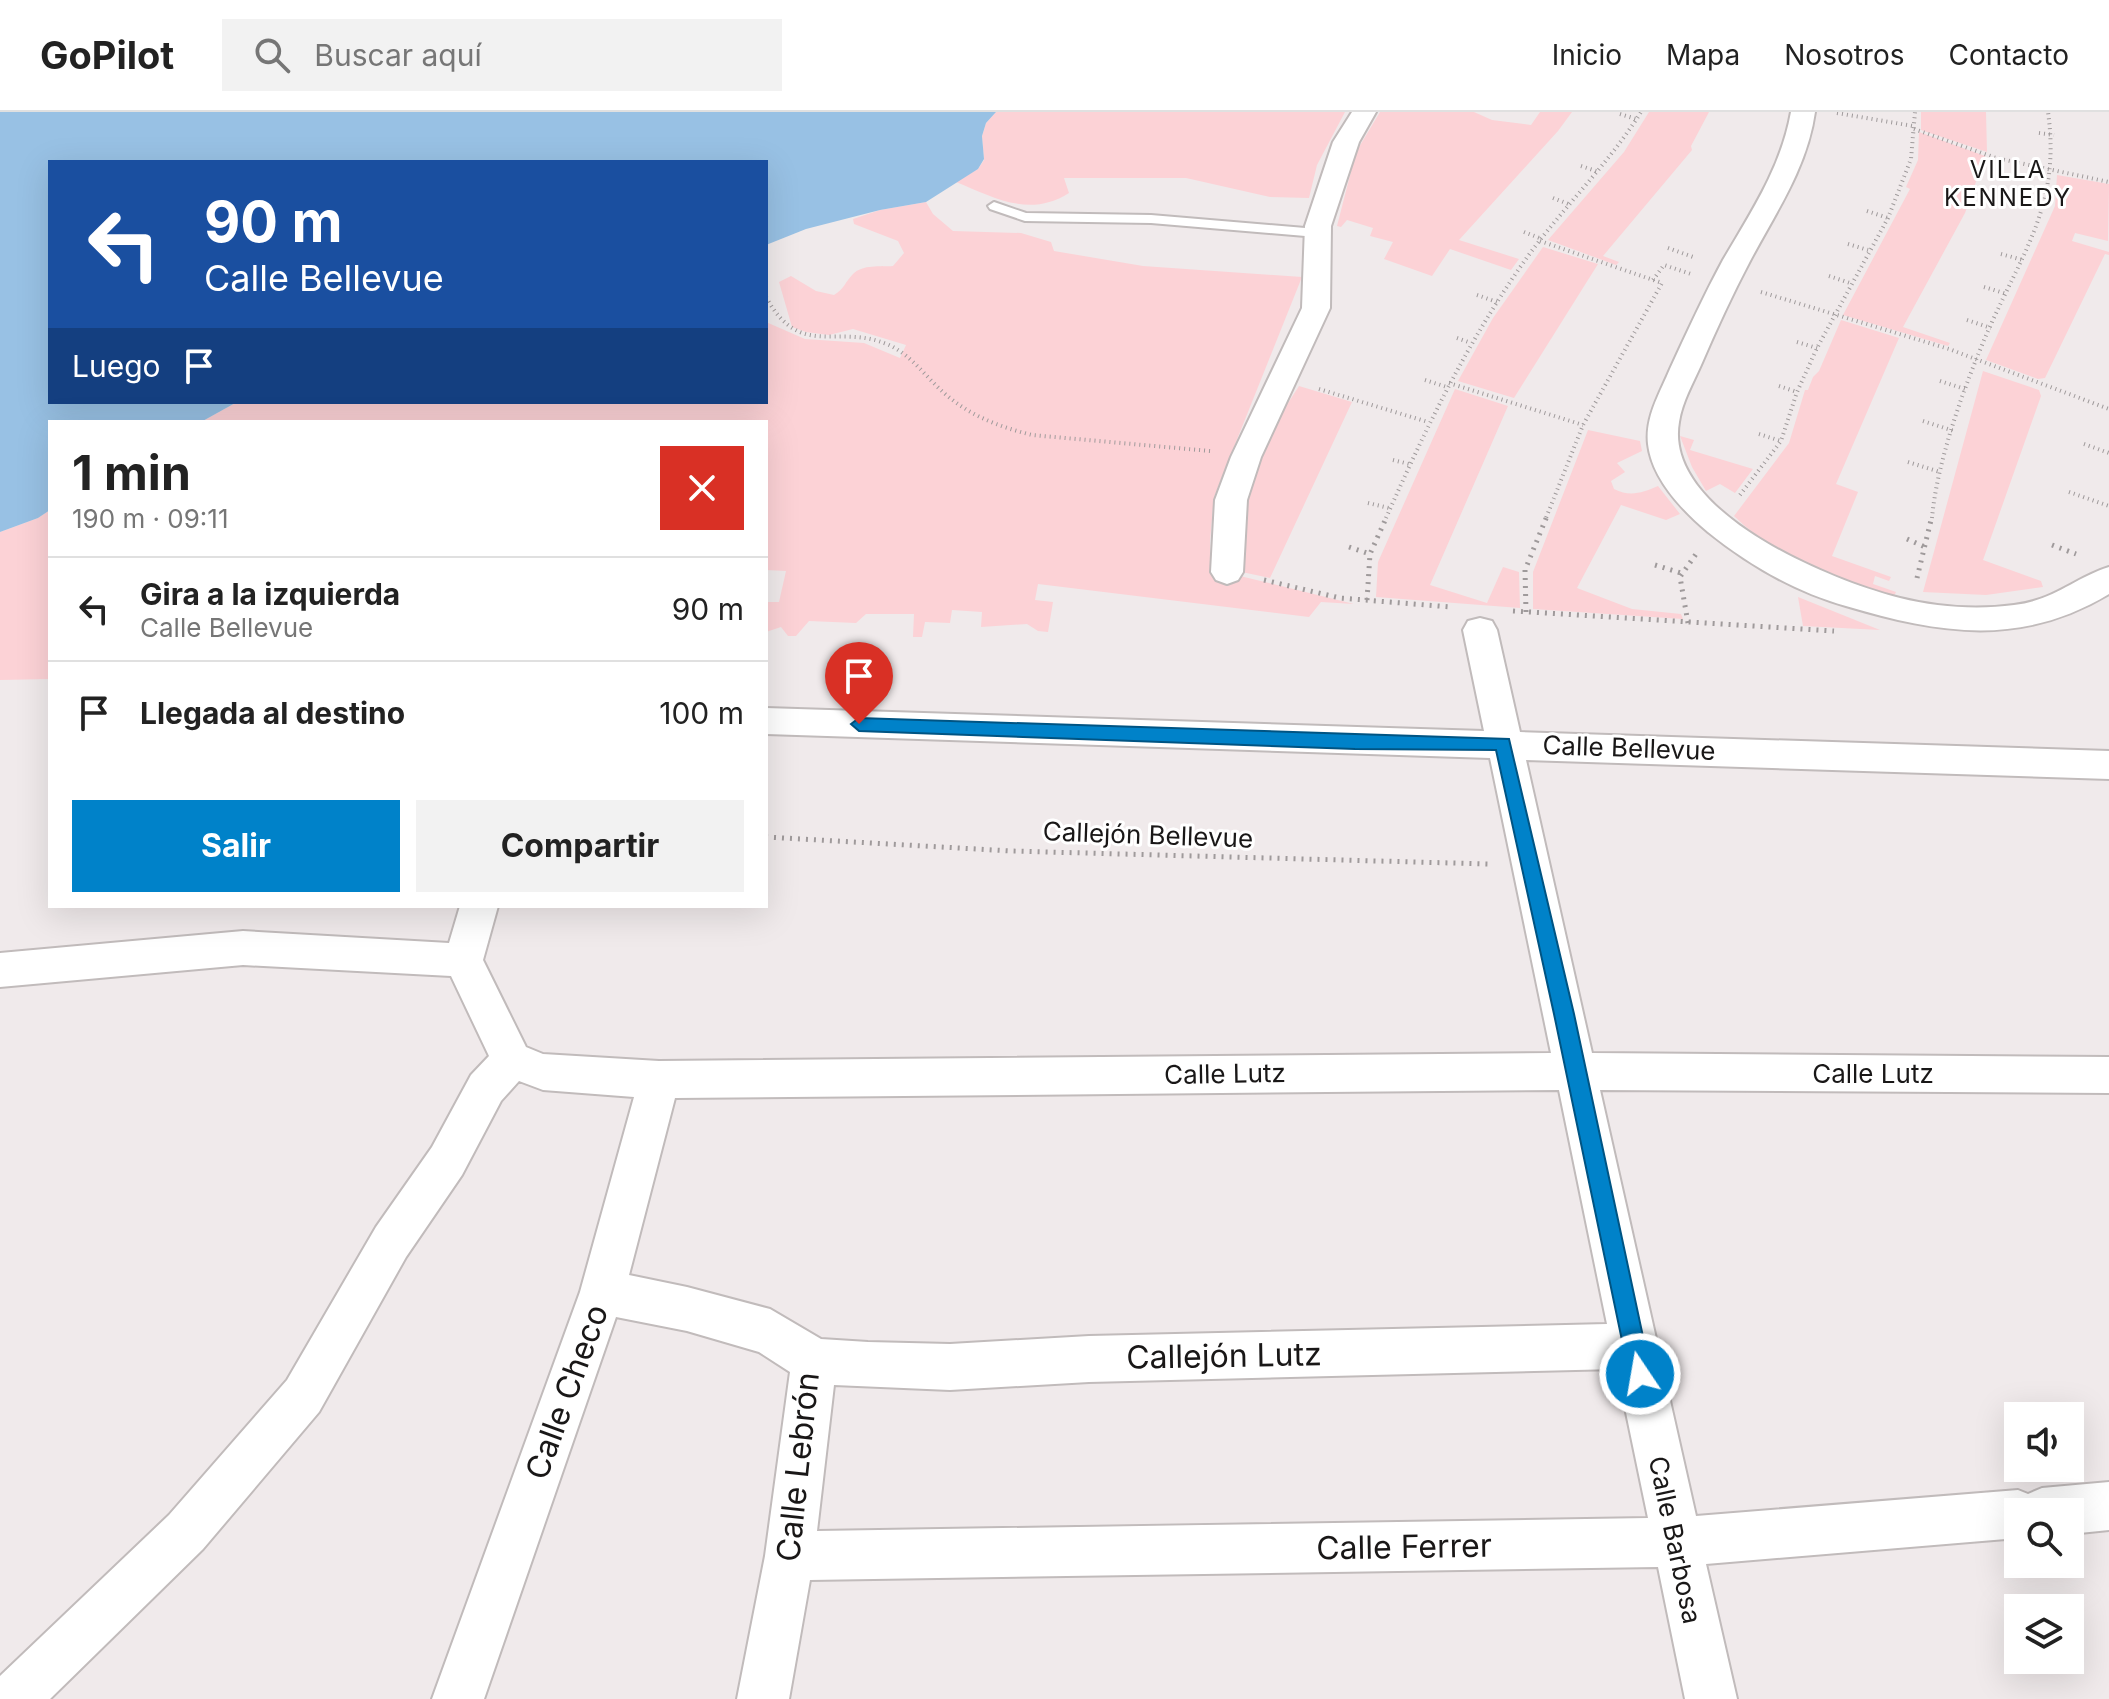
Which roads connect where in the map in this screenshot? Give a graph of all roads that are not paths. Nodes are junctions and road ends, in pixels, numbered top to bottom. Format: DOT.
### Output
graph roads {
  1 [pos="1364,112"];
  2 [pos="1803,112"];
  3 [pos="994,206"];
  4 [pos="1317,233"];
  5 [pos="1227,572"];
  6 [pos="2109,579"];
  7 [pos="1484,616"];
  8 [pos="768,721"];
  9 [pos="1503,743"];
  10 [pos="2109,765"];
  11 [pos="478,908"];
  12 [pos="463,960"];
  13 [pos="0,970"];
  14 [pos="512,1060"];
  15 [pos="1576,1071"];
  16 [pos="2109,1075"];
  17 [pos="659,1080"];
  18 [pos="602,1292"];
  19 [pos="1634,1346"];
  20 [pos="814,1361"];
  21 [pos="2109,1506"];
  22 [pos="2084,1508"];
  23 [pos="2004,1515"];
  24 [pos="1675,1542"];
  25 [pos="790,1556"];
  26 [pos="13,1699"];
  27 [pos="458,1699"];
  28 [pos="763,1699"];
  29 [pos="1711,1699"];
  1 -- 4 [label="street"];
  2 -- 6 [label="street"];
  3 -- 4 [label="lane"];
  4 -- 5 [label="street"];
  7 -- 9 [label="street, Calle Barbosa"];
  8 -- 9 [label="street, Calle Bellevue"];
  9 -- 10 [label="street, Calle Bellevue"];
  9 -- 15 [label="street, Calle Barbosa"];
  11 -- 12 [label="street"];
  12 -- 13 [label="street"];
  12 -- 14 [label="street"];
  14 -- 17 [label="street, Calle Lutz"];
  14 -- 26 [label="street"];
  15 -- 16 [label="street, Calle Lutz"];
  15 -- 17 [label="street, Calle Lutz"];
  15 -- 19 [label="street, Calle Barbosa"];
  17 -- 18 [label="street, Calle Checo"];
  18 -- 20 [label="street, Calle Lebrón"];
  18 -- 27 [label="street, Calle Checo"];
  19 -- 20 [label="street, Callejón Lutz"];
  19 -- 24 [label="street, Calle Barbosa"];
  20 -- 25 [label="street, Calle Lebrón"];
  21 -- 22 [label="street"];
  23 -- 24 [label="street, Calle Ferrer"];
  24 -- 25 [label="street, Calle Ferrer"];
  24 -- 29 [label="street, Calle Barbosa"];
  25 -- 28 [label="street, Calle Lebrón"];
}
